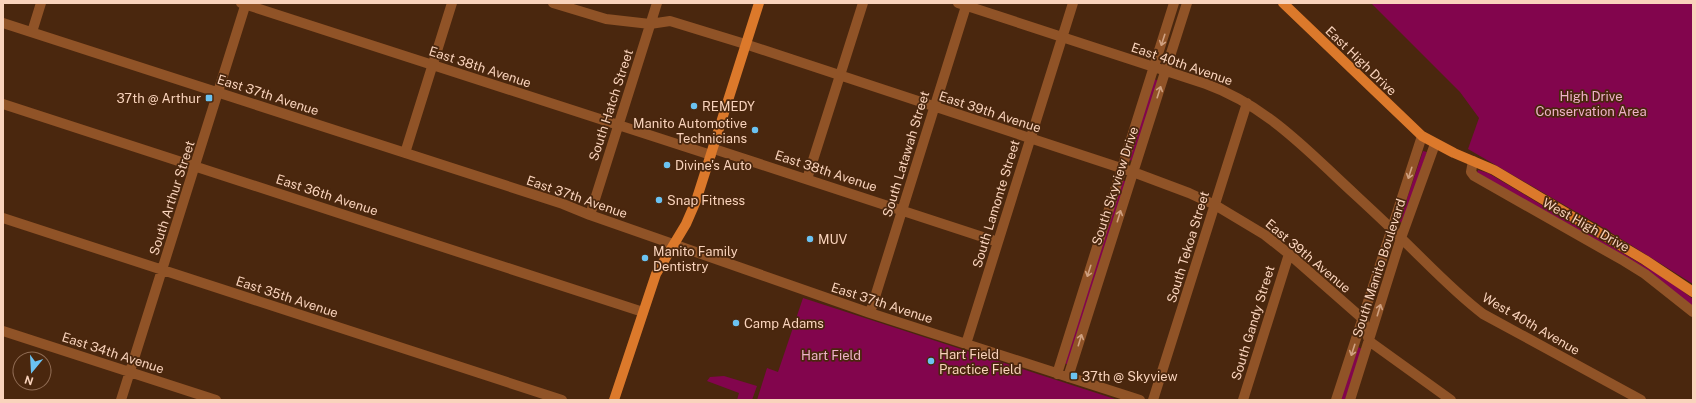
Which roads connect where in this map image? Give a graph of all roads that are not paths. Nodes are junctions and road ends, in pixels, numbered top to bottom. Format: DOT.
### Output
graph roads {
  1 [pos="41,3"];
  2 [pos="452,3"];
  3 [pos="553,3"];
  4 [pos="657,3"];
  5 [pos="758,3"];
  6 [pos="863,3"];
  7 [pos="1073,3"];
  8 [pos="1174,3"];
  9 [pos="1187,3"];
  10 [pos="1283,3"];
  11 [pos="244,4"];
  12 [pos="964,4"];
  13 [pos="3,23"];
  14 [pos="650,24"];
  15 [pos="32,32"];
  16 [pos="1062,38"];
  17 [pos="745,44"];
  18 [pos="433,65"];
  19 [pos="1154,67"];
  20 [pos="1166,70"];
  21 [pos="839,77"];
  22 [pos="218,93"];
  23 [pos="1247,103"];
  24 [pos="3,104"];
  25 [pos="934,108"];
  26 [pos="618,126"];
  27 [pos="1422,136"];
  28 [pos="1030,139"];
  29 [pos="1435,144"];
  30 [pos="712,152"];
  31 [pos="405,153"];
  32 [pos="1473,161"];
  33 [pos="195,166"];
  34 [pos="1122,169"];
  35 [pos="1133,172"];
  36 [pos="807,179"];
  37 [pos="1214,205"];
  38 [pos="902,210"];
  39 [pos="590,216"];
  40 [pos="3,218"];
  41 [pos="1392,230"];
  42 [pos="1401,238"];
  43 [pos="998,242"];
  44 [pos="674,244"];
  45 [pos="1289,254"];
  46 [pos="162,270"];
  47 [pos="1693,292"];
  48 [pos="643,312"];
  49 [pos="1693,312"];
  50 [pos="870,313"];
  51 [pos="1362,320"];
  52 [pos="3,331"];
  53 [pos="1369,341"];
  54 [pos="966,344"];
  55 [pos="130,372"];
  56 [pos="1056,374"];
  57 [pos="1068,377"];
  58 [pos="121,400"];
  59 [pos="216,400"];
  60 [pos="562,400"];
  61 [pos="614,400"];
  62 [pos="1140,400"];
  63 [pos="1154,400"];
  64 [pos="1243,400"];
  65 [pos="1336,400"];
  66 [pos="1350,400"];
  67 [pos="1451,400"];
  68 [pos="1642,400"];
  1 -- 15 [label="street"];
  2 -- 18 [label="street"];
  3 -- 14 [label="street, East 39th Avenue"];
  4 -- 14 [label="street, South Hatch Street"];
  5 -- 17 [label="main road"];
  6 -- 21 [label="street"];
  7 -- 16 [label="street, South Lamonte Street"];
  8 -- 19 [label="street, South Skyview Drive, one-way"];
  9 -- 20 [label="street, South Skyview Drive"];
  10 -- 27 [label="main road, East High Drive"];
  11 -- 18 [label="street, East 38th Avenue"];
  11 -- 22 [label="street, South Arthur Street"];
  12 -- 16 [label="street, East 40th Avenue"];
  12 -- 25 [label="street, South Latawah Street"];
  13 -- 15 [label="street, East 37th Avenue"];
  14 -- 17 [label="street, East 39th Avenue"];
  14 -- 26 [label="street, South Hatch Street"];
  15 -- 22 [label="street, East 37th Avenue"];
  16 -- 19 [label="street, East 40th Avenue"];
  16 -- 28 [label="street, South Lamonte Street"];
  17 -- 21 [label="street, East 39th Avenue"];
  17 -- 30 [label="main road"];
  18 -- 26 [label="street, East 38th Avenue"];
  18 -- 31 [label="street"];
  19 -- 20 [label="street, East 40th Avenue"];
  19 -- 34 [label="street, South Skyview Drive"];
  20 -- 23 [label="street, East 40th Avenue"];
  35 -- 20 [label="street, South Skyview Drive, one-way"];
  21 -- 25 [label="street, East 39th Avenue"];
  21 -- 36 [label="street"];
  22 -- 31 [label="street, East 37th Avenue"];
  22 -- 33 [label="street, South Arthur Street"];
  23 -- 37 [label="street, South Tekoa Street"];
  23 -- 41 [label="street, East 40th Avenue"];
  24 -- 33 [label="street, East 36th Avenue"];
  25 -- 28 [label="street, East 39th Avenue"];
  25 -- 38 [label="street, South Latawah Street"];
  26 -- 30 [label="street, East 38th Avenue"];
  26 -- 39 [label="street, South Hatch Street"];
  27 -- 29 [label="main road, West High Drive"];
  27 -- 41 [label="street, South Manito Boulevard, one-way"];
  28 -- 34 [label="street, East 39th Avenue"];
  28 -- 43 [label="street, South Lamonte Street"];
  29 -- 32 [label="main road, West High Drive"];
  29 -- 42 [label="street, South Manito Boulevard"];
  30 -- 36 [label="street, East 38th Avenue"];
  30 -- 44 [label="main road"];
  31 -- 39 [label="street, East 37th Avenue"];
  32 -- 47 [label="main road, West High Drive"];
  32 -- 49 [label="street, West High Drive"];
  33 -- 46 [label="street, South Arthur Street"];
  33 -- 48 [label="street, East 36th Avenue"];
  34 -- 35 [label="street, East 39th Avenue"];
  34 -- 56 [label="street, South Skyview Drive, one-way"];
  35 -- 37 [label="street, East 39th Avenue"];
  57 -- 35 [label="street, South Skyview Drive, one-way"];
  36 -- 38 [label="street, East 38th Avenue"];
  37 -- 45 [label="street, East 39th Avenue"];
  37 -- 63 [label="street, South Tekoa Street"];
  38 -- 43 [label="street, East 38th Avenue"];
  38 -- 50 [label="street, South Latawah Street"];
  39 -- 44 [label="street, East 37th Avenue"];
  40 -- 46 [label="street, East 35th Avenue"];
  41 -- 42 [label="street, East 40th Avenue"];
  41 -- 51 [label="street, South Manito Boulevard"];
  53 -- 42 [label="street, South Manito Boulevard, one-way"];
  42 -- 68 [label="street, West 40th Avenue"];
  43 -- 54 [label="street, South Lamonte Street"];
  44 -- 48 [label="main road"];
  44 -- 50 [label="street, East 37th Avenue"];
  45 -- 51 [label="street, East 39th Avenue"];
  45 -- 64 [label="street, South Gandy Street"];
  46 -- 55 [label="street, South Arthur Street"];
  46 -- 60 [label="street, East 35th Avenue"];
  48 -- 61 [label="main road"];
  50 -- 54 [label="street, East 37th Avenue"];
  51 -- 53 [label="street, East 39th Avenue"];
  51 -- 65 [label="street, South Manito Boulevard, one-way"];
  52 -- 55 [label="street, East 34th Avenue"];
  53 -- 66 [label="street, South Manito Boulevard"];
  53 -- 67 [label="street"];
  54 -- 56 [label="street, East 37th Avenue"];
  55 -- 58 [label="street, South Arthur Street"];
  55 -- 59 [label="street, East 34th Avenue"];
  56 -- 57 [label="street, East 37th Avenue"];
  57 -- 62 [label="street, East 37th Avenue"];
}
